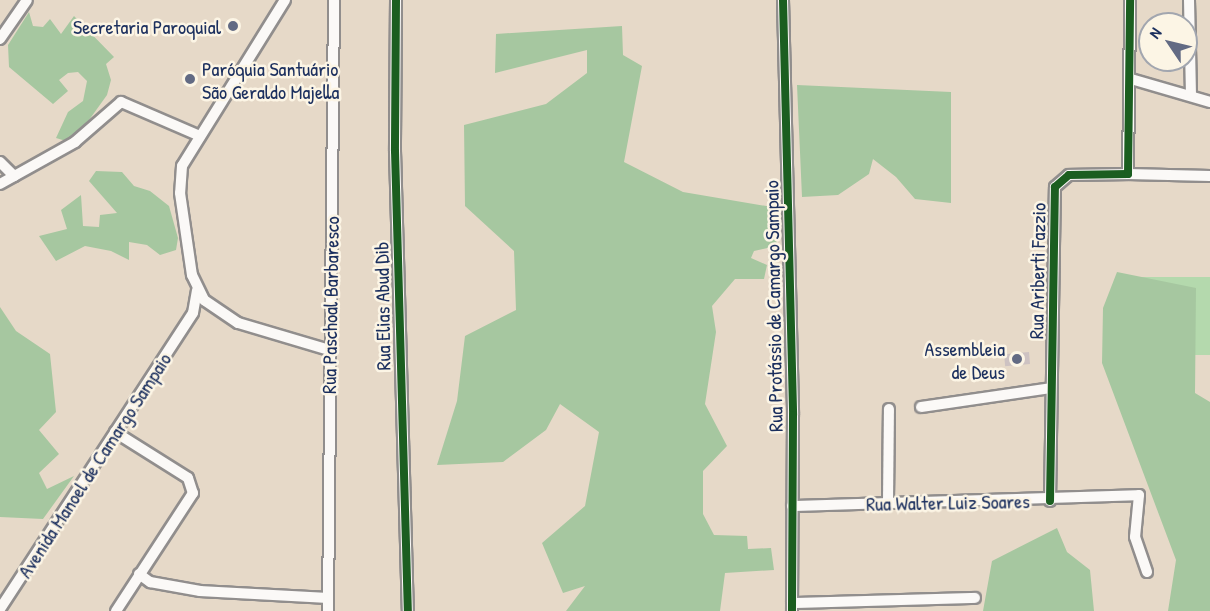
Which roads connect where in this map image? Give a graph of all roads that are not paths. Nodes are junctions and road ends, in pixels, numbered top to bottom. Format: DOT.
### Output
graph roads {
  1 [pos="27,0"];
  2 [pos="285,0"];
  3 [pos="334,0"];
  4 [pos="396,0"];
  5 [pos="783,0"];
  6 [pos="1130,0"];
  7 [pos="1190,0"];
  8 [pos="0,39"];
  9 [pos="1131,79"];
  10 [pos="1191,95"];
  11 [pos="1210,102"];
  12 [pos="200,136"];
  13 [pos="0,162"];
  14 [pos="1128,174"];
  15 [pos="14,176"];
  16 [pos="1210,176"];
  17 [pos="0,184"];
  18 [pos="197,290"];
  19 [pos="207,303"];
  20 [pos="189,320"];
  21 [pos="329,350"];
  22 [pos="1051,388"];
  23 [pos="921,407"];
  24 [pos="889,410"];
  25 [pos="115,432"];
  26 [pos="888,501"];
  27 [pos="1050,501"];
  28 [pos="792,506"];
  29 [pos="1146,573"];
  30 [pos="139,574"];
  31 [pos="328,598"];
  32 [pos="975,598"];
  33 [pos="792,607"];
  34 [pos="0,609"];
  35 [pos="116,611"];
  36 [pos="327,611"];
  37 [pos="408,611"];
  1 -- 8 [label="street"];
  2 -- 12 [label="street, Avenida Manoel de Camargo Sampaio"];
  3 -- 21 [label="street, Rua Paschoal Barbaresco"];
  4 -- 37 [label="street, Rua Elias Abud Dib"];
  5 -- 28 [label="street, Rua Protássio de Camargo Sampaio"];
  6 -- 9 [label="street"];
  7 -- 10 [label="street"];
  9 -- 10 [label="street"];
  9 -- 14 [label="street"];
  10 -- 11 [label="street"];
  12 -- 15 [label="street"];
  12 -- 18 [label="street, Avenida Manoel de Camargo Sampaio"];
  13 -- 15 [label="street"];
  14 -- 16 [label="street, Rua Ariberti Fazzio"];
  14 -- 22 [label="street, Rua Ariberti Fazzio"];
  15 -- 17 [label="street"];
  18 -- 19 [label="street, Avenida Manoel de Camargo Sampaio"];
  18 -- 20 [label="street, Avenida Manoel de Camargo Sampaio"];
  19 -- 20 [label="street, Avenida Manoel de Camargo Sampaio"];
  19 -- 21 [label="street"];
  20 -- 25 [label="street, Avenida Manoel de Camargo Sampaio"];
  21 -- 31 [label="street, Rua Paschoal Barbaresco"];
  22 -- 23 [label="street"];
  22 -- 27 [label="street, Rua Ariberti Fazzio"];
  24 -- 26 [label="street"];
  25 -- 30 [label="street"];
  25 -- 34 [label="street, Avenida Manoel de Camargo Sampaio"];
  26 -- 27 [label="street, Rua Walter Luiz Soares"];
  26 -- 28 [label="street, Rua Walter Luiz Soares"];
  27 -- 29 [label="street, Rua Walter Luiz Soares"];
  28 -- 33 [label="street, Rua Protássio de Camargo Sampaio"];
  30 -- 31 [label="street"];
  30 -- 35 [label="street"];
  31 -- 36 [label="street, Rua Paschoal Barbaresco"];
  32 -- 33 [label="street"];
}
